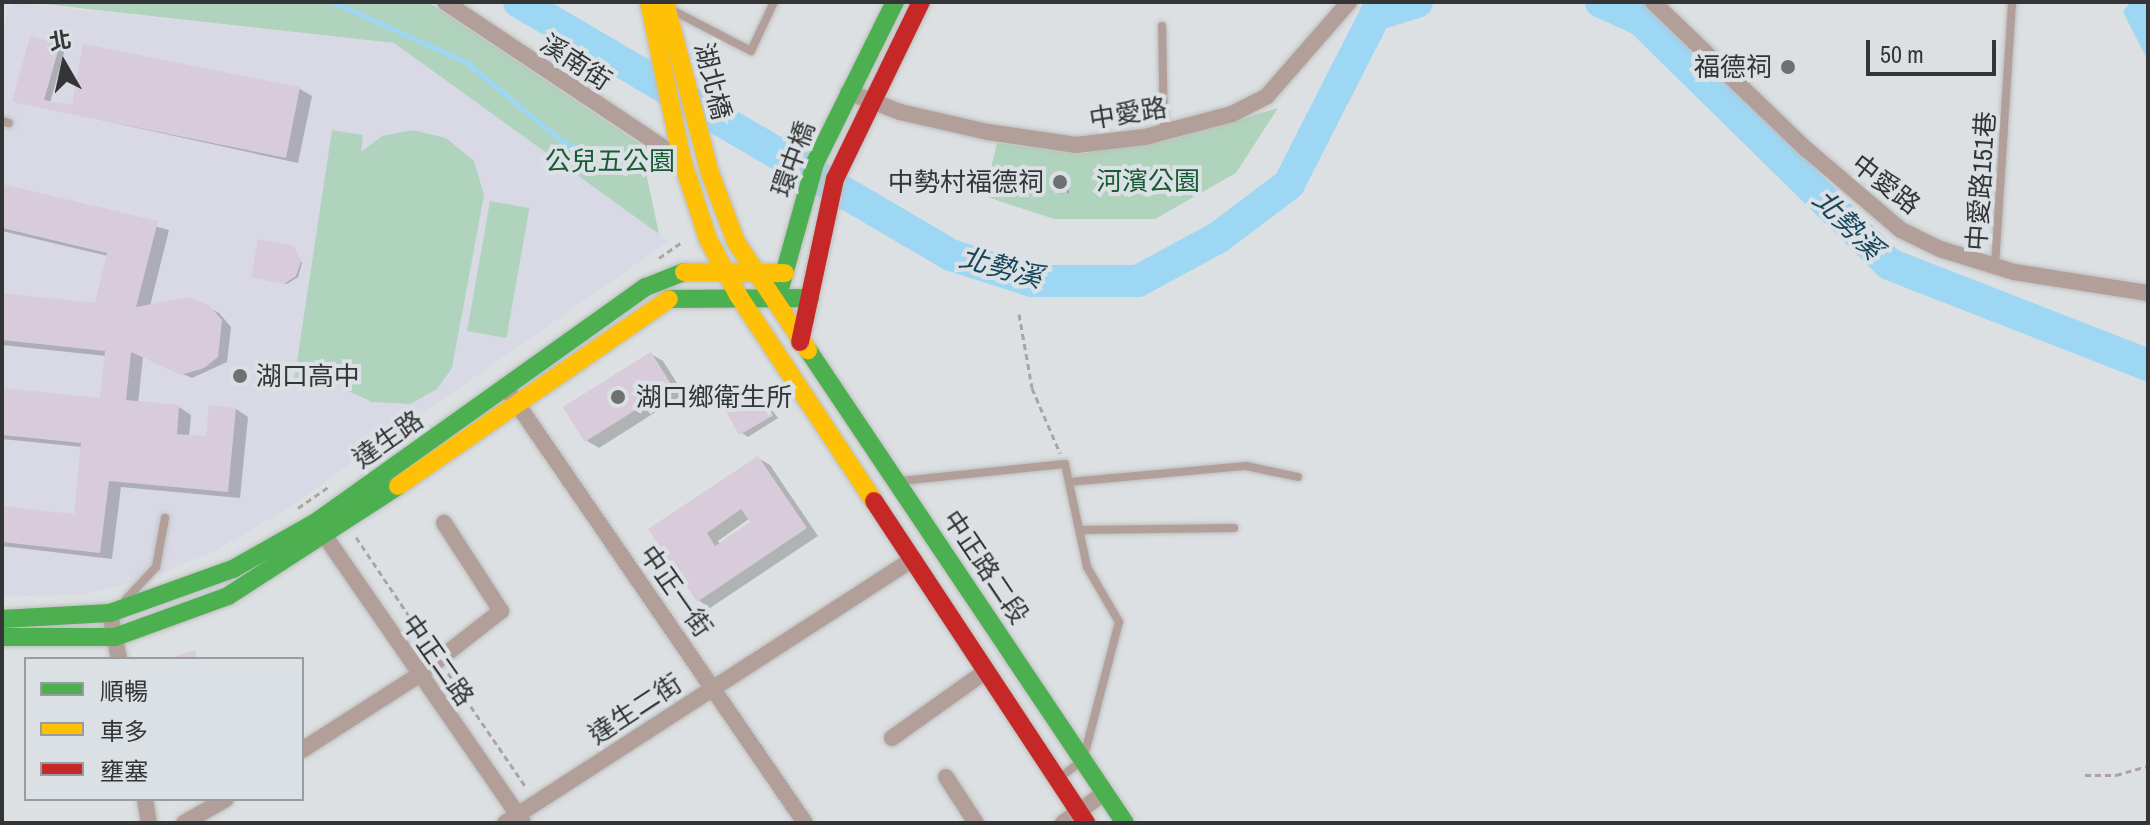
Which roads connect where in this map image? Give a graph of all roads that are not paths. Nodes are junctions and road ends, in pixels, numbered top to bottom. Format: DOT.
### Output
graph roads {
  1 [pos="445,2"];
  2 [pos="649,2"];
  3 [pos="774,2"];
  4 [pos="895,2"];
  5 [pos="921,2"];
  6 [pos="1349,2"];
  7 [pos="1653,2"];
  8 [pos="2012,2"];
  9 [pos="666,5"];
  10 [pos="1162,26"];
  11 [pos="848,92"];
  12 [pos="869,102"];
  13 [pos="1164,133"];
  14 [pos="682,160"];
  15 [pos="1995,266"];
  16 [pos="726,272"];
  17 [pos="759,273"];
  18 [pos="785,273"];
  19 [pos="2148,293"];
  20 [pos="738,295"];
  21 [pos="776,297"];
  22 [pos="810,298"];
  23 [pos="765,339"];
  24 [pos="800,342"];
  25 [pos="506,387"];
  26 [pos="517,403"];
  27 [pos="1298,477"];
  28 [pos="897,481"];
  29 [pos="1069,482"];
  30 [pos="165,518"];
  31 [pos="444,523"];
  32 [pos="1234,528"];
  33 [pos="320,529"];
  34 [pos="1080,530"];
  35 [pos="913,559"];
  36 [pos="110,613"];
  37 [pos="2,619"];
  38 [pos="2,637"];
  39 [pos="115,637"];
  40 [pos="119,657"];
  41 [pos="986,671"];
  42 [pos="419,675"];
  43 [pos="713,687"];
  44 [pos="892,738"];
  45 [pos="304,749"];
  46 [pos="1083,760"];
  47 [pos="946,777"];
  48 [pos="1057,780"];
  49 [pos="1104,793"];
  50 [pos="145,801"];
  51 [pos="222,801"];
  52 [pos="516,820"];
  53 [pos="1076,820"];
  54 [pos="149,823"];
  55 [pos="184,823"];
  56 [pos="805,823"];
  57 [pos="976,823"];
  58 [pos="1125,823"];
  1 -- 14 [label="street, 溪南街"];
  2 -- 14 [label="street, 湖北橋"];
  3 -- 9 [label="lane"];
  4 -- 11 [label="street"];
  5 -- 12 [label="street"];
  6 -- 13 [label="street, 中愛路"];
  7 -- 15 [label="street, 中愛路"];
  8 -- 15 [label="lane, 中愛路151巷"];
  9 -- 17 [label="street, 湖北橋"];
  10 -- 13 [label="lane"];
  11 -- 12 [label="street, 中愛路"];
  11 -- 18 [label="street, 環中橋"];
  12 -- 13 [label="street, 中愛路"];
  12 -- 22 [label="street, 環中橋"];
  14 -- 16 [label="street, 湖北橋"];
  15 -- 19 [label="street, 中愛路"];
  16 -- 17 [label="street, 達生路"];
  16 -- 20 [label="street, 湖北橋"];
  16 -- 25 [label="street, 達生路"];
  17 -- 18 [label="street, 達生路"];
  17 -- 21 [label="street, 中正路二段"];
  18 -- 21 [label="street"];
  20 -- 21 [label="street, 達生路"];
  20 -- 23 [label="street, 湖北橋"];
  20 -- 26 [label="street, 達生路"];
  21 -- 22 [label="street, 達生路"];
  21 -- 23 [label="street"];
  21 -- 24 [label="street, 中正路二段"];
  22 -- 24 [label="street"];
  23 -- 35 [label="street"];
  24 -- 28 [label="street, 中正路二段"];
  25 -- 26 [label="street, 中正一街"];
  25 -- 33 [label="street, 達生路"];
  26 -- 33 [label="street, 達生路"];
  26 -- 43 [label="street, 中正一街"];
  27 -- 29 [label="lane"];
  28 -- 29 [label="lane"];
  28 -- 46 [label="street, 中正路二段"];
  29 -- 34 [label="lane"];
  30 -- 36 [label="lane"];
  31 -- 42 [label="street"];
  32 -- 34 [label="lane"];
  33 -- 36 [label="street, 達生路"];
  33 -- 39 [label="street, 達生路"];
  33 -- 42 [label="street, 中正二路"];
  34 -- 46 [label="lane"];
  35 -- 41 [label="street"];
  35 -- 43 [label="street, 達生二街"];
  36 -- 37 [label="street, 達生路"];
  36 -- 39 [label="street"];
  38 -- 39 [label="street, 達生路"];
  39 -- 40 [label="street"];
  41 -- 44 [label="street"];
  41 -- 48 [label="street"];
  42 -- 45 [label="street"];
  42 -- 52 [label="street, 中正二路"];
  43 -- 52 [label="street, 達生二街"];
  43 -- 56 [label="street, 中正一街"];
  46 -- 48 [label="lane"];
  46 -- 49 [label="street, 中正路二段"];
  47 -- 57 [label="street"];
  48 -- 53 [label="street"];
  49 -- 53 [label="street"];
  49 -- 58 [label="street, 中正路二段"];
  50 -- 54 [label="street"];
  51 -- 55 [label="street"];
}
